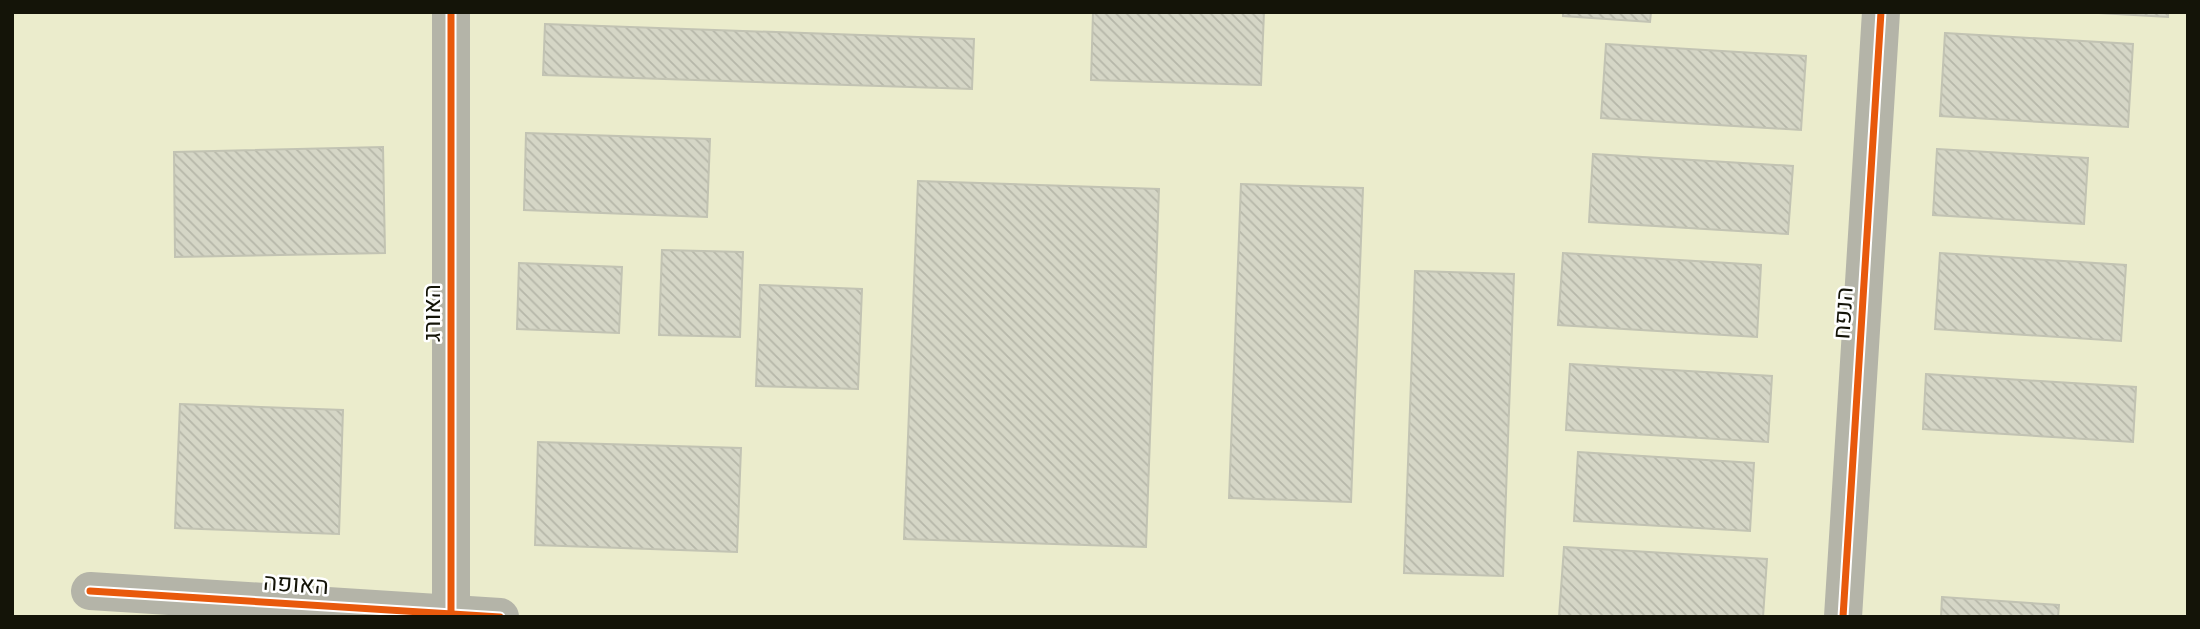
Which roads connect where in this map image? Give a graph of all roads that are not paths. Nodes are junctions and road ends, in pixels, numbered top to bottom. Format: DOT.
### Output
graph roads {
  1 [pos="451,12"];
  2 [pos="1881,12"];
  3 [pos="90,591"];
  4 [pos="450,613"];
  5 [pos="500,617"];
  6 [pos="1843,617"];
  1 -- 4 [label="street, האורג"];
  2 -- 6 [label="street, הנפח"];
  3 -- 4 [label="street, האופה"];
  4 -- 5 [label="street, האופה"];
}
